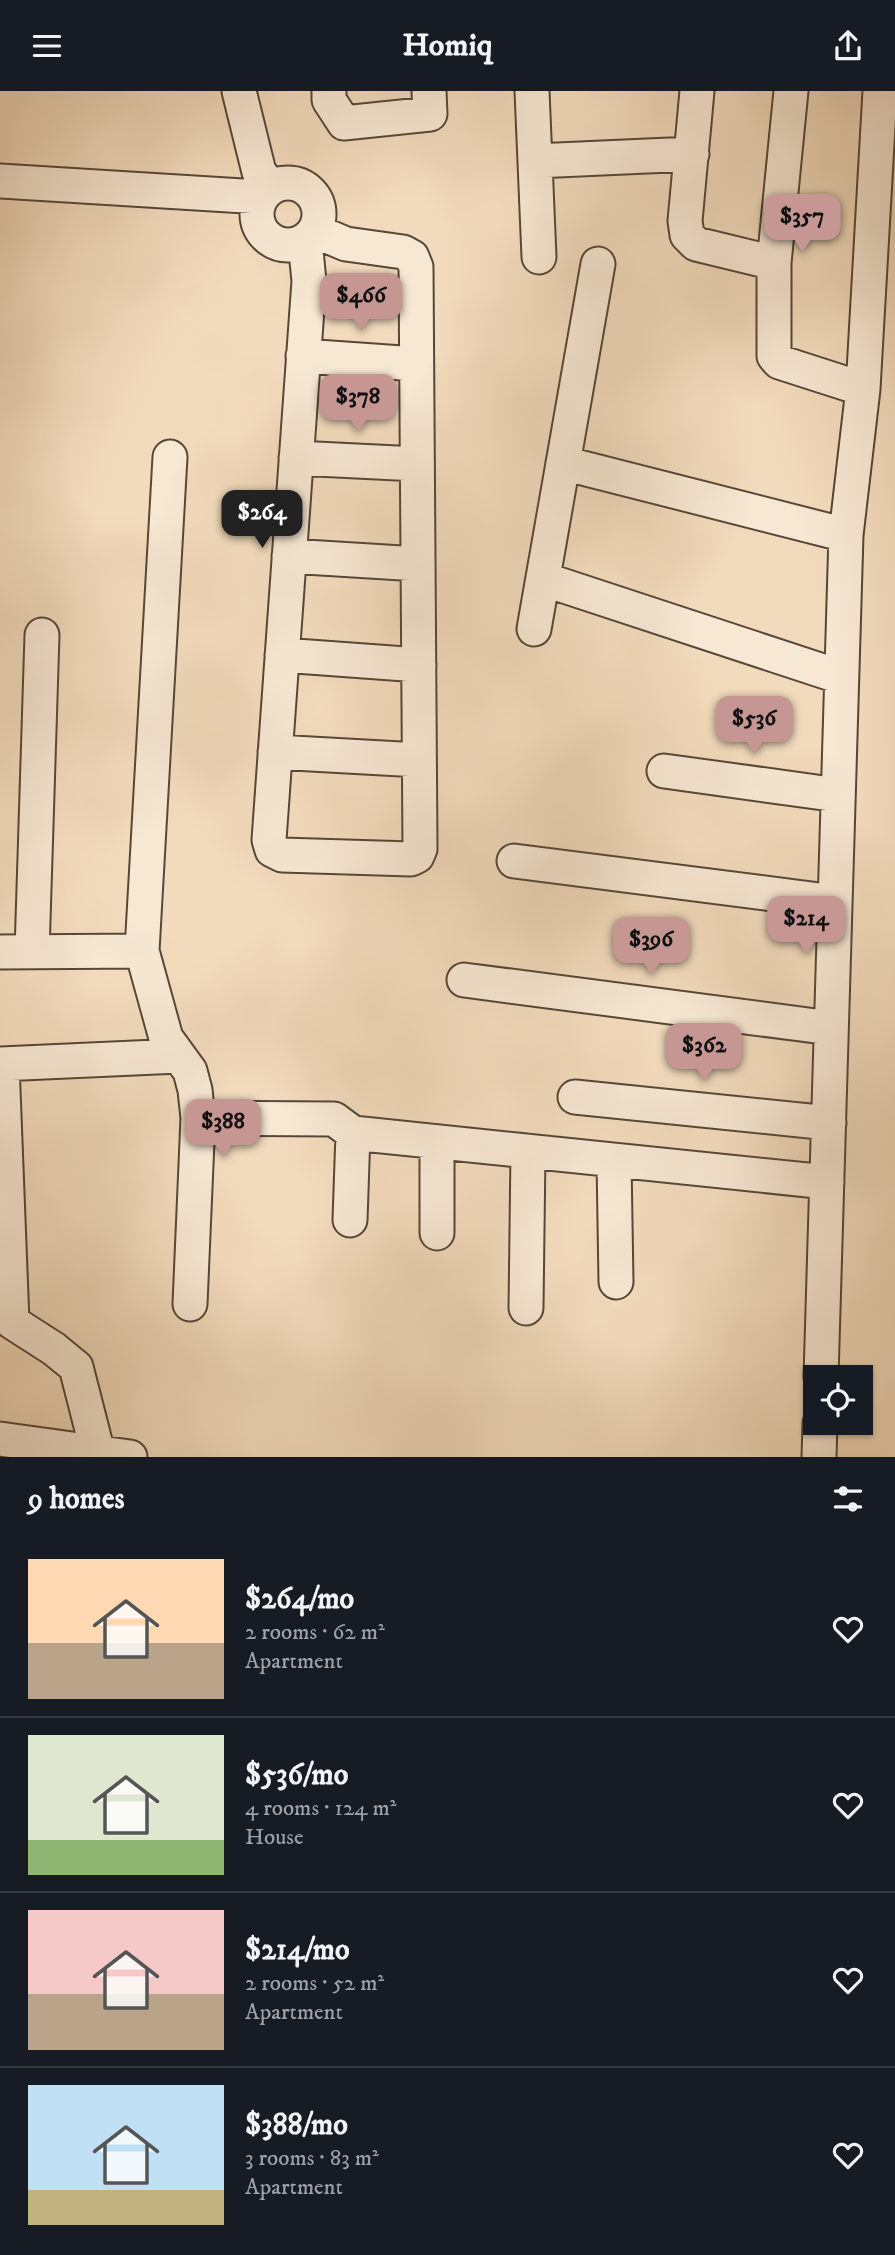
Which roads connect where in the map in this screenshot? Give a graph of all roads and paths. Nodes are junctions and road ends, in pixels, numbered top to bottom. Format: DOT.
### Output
graph roads {
  1 [pos="239,91"];
  2 [pos="329,91"];
  3 [pos="429,91"];
  4 [pos="532,91"];
  5 [pos="697,91"];
  6 [pos="791,91"];
  7 [pos="880,91"];
  8 [pos="692,153"];
  9 [pos="535,161"];
  10 [pos="0,181"];
  11 [pos="266,192"];
  12 [pos="310,236"];
  13 [pos="539,257"];
  14 [pos="774,263"];
  15 [pos="597,264"];
  16 [pos="303,356"];
  17 [pos="416,364"];
  18 [pos="863,389"];
  19 [pos="170,457"];
  20 [pos="296,458"];
  21 [pos="563,463"];
  22 [pos="417,464"];
  23 [pos="846,535"];
  24 [pos="289,556"];
  25 [pos="418,564"];
  26 [pos="543,579"];
  27 [pos="534,629"];
  28 [pos="42,635"];
  29 [pos="282,655"];
  30 [pos="419,665"];
  31 [pos="841,677"];
  32 [pos="275,752"];
  33 [pos="419,760"];
  34 [pos="664,771"];
  35 [pos="838,795"];
  36 [pos="514,861"];
  37 [pos="835,902"];
  38 [pos="142,951"];
  39 [pos="16,952"];
  40 [pos="464,979"];
  41 [pos="831,1028"];
  42 [pos="179,1056"];
  43 [pos="1,1064"];
  44 [pos="575,1097"];
  45 [pos="198,1118"];
  46 [pos="828,1123"];
  47 [pos="353,1133"];
  48 [pos="437,1143"];
  49 [pos="528,1152"];
  50 [pos="614,1161"];
  51 [pos="827,1182"];
  52 [pos="349,1220"];
  53 [pos="437,1233"];
  54 [pos="616,1282"];
  55 [pos="190,1304"];
  56 [pos="526,1308"];
  57 [pos="821,1365"];
  58 [pos="820,1435"];
  59 [pos="0,1439"];
  60 [pos="114,1455"];
  61 [pos="819,1457"];
  1 -- 11 [label="street"];
  2 -- 3 [label="street"];
  4 -- 9 [label="street"];
  5 -- 8 [label="street"];
  6 -- 14 [label="street"];
  7 -- 18 [label="street"];
  8 -- 9 [label="street"];
  8 -- 14 [label="street"];
  9 -- 13 [label="street"];
  10 -- 11 [label="street"];
  11 -- 12 [label="street"];
  11 -- 12 [label="street"];
  12 -- 16 [label="street"];
  12 -- 17 [label="street"];
  14 -- 18 [label="street"];
  15 -- 21 [label="street"];
  16 -- 17 [label="street"];
  16 -- 20 [label="street"];
  17 -- 22 [label="street"];
  18 -- 23 [label="street"];
  19 -- 38 [label="street"];
  20 -- 22 [label="street"];
  20 -- 24 [label="street"];
  21 -- 23 [label="street"];
  21 -- 26 [label="street"];
  22 -- 25 [label="street"];
  23 -- 31 [label="street"];
  24 -- 25 [label="street"];
  24 -- 29 [label="street"];
  25 -- 30 [label="street"];
  26 -- 27 [label="street"];
  26 -- 31 [label="street"];
  28 -- 39 [label="street"];
  29 -- 30 [label="street"];
  29 -- 32 [label="street"];
  30 -- 33 [label="street"];
  31 -- 35 [label="street"];
  32 -- 33 [label="street"];
  32 -- 33 [label="street"];
  34 -- 35 [label="street"];
  35 -- 37 [label="street"];
  36 -- 37 [label="street"];
  37 -- 41 [label="street"];
  38 -- 39 [label="street"];
  38 -- 42 [label="street"];
  40 -- 41 [label="street"];
  41 -- 46 [label="street"];
  42 -- 43 [label="street"];
  42 -- 45 [label="street"];
  43 -- 60 [label="street"];
  44 -- 46 [label="street"];
  45 -- 47 [label="street"];
  45 -- 55 [label="street"];
  46 -- 51 [label="street"];
  47 -- 48 [label="street"];
  47 -- 52 [label="street"];
  48 -- 49 [label="street"];
  48 -- 53 [label="street"];
  49 -- 50 [label="street"];
  49 -- 56 [label="street"];
  50 -- 51 [label="street"];
  50 -- 54 [label="street"];
  51 -- 57 [label="street"];
  58 -- 61 [label="street"];
  59 -- 60 [label="street"];
}
